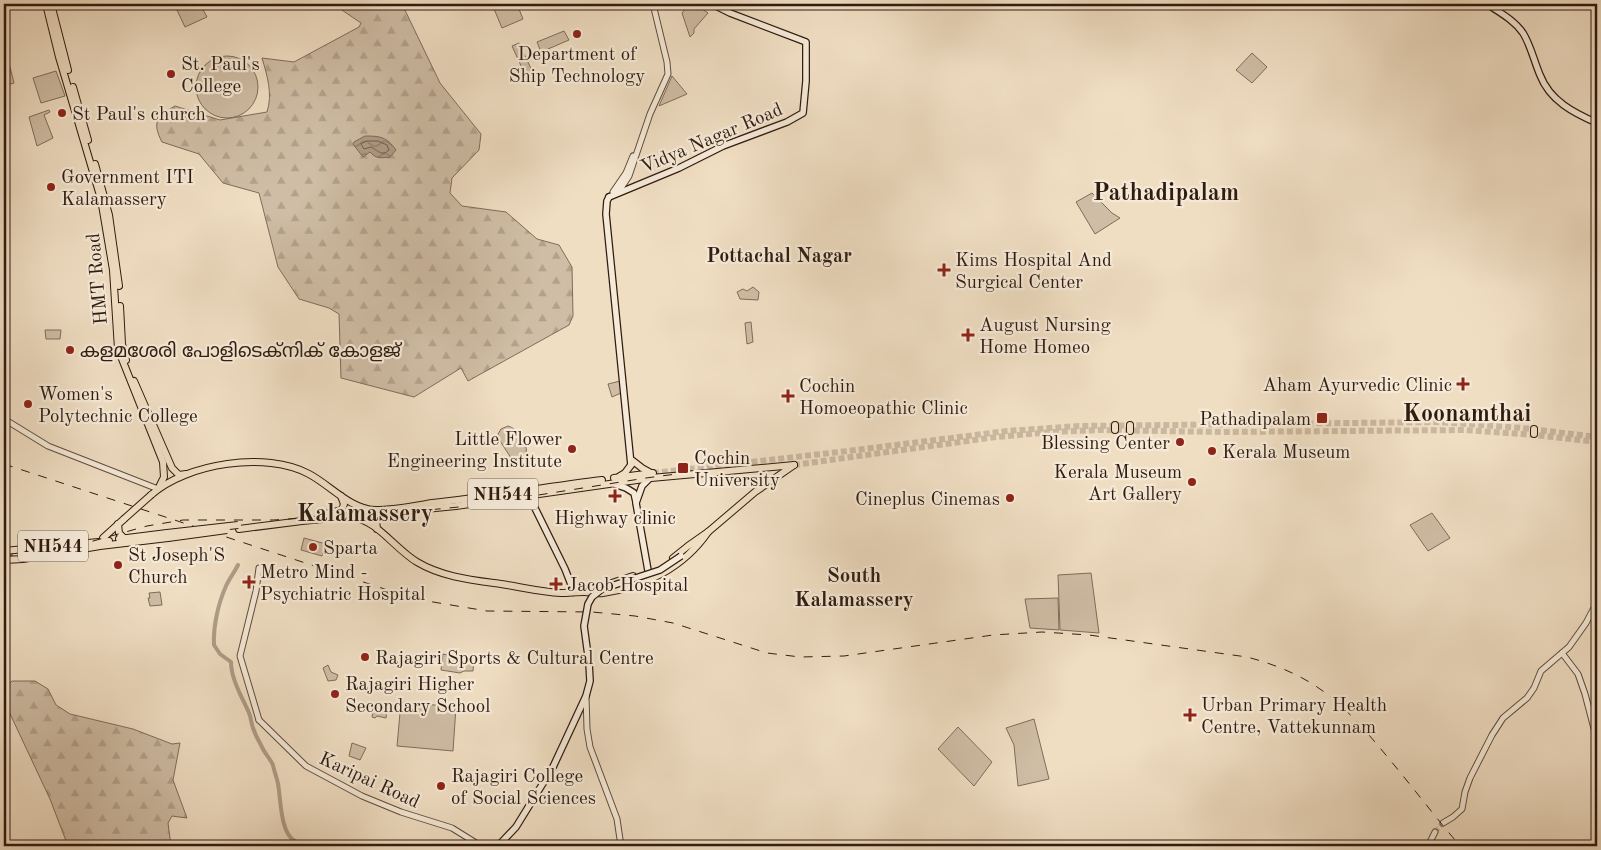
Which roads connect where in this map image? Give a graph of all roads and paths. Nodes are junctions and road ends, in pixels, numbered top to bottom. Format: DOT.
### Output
graph roads {
  1 [pos="46,4"];
  2 [pos="51,4"];
  3 [pos="653,4"];
  4 [pos="712,4"];
  5 [pos="1487,4"];
  6 [pos="81,121"];
  7 [pos="1597,123"];
  8 [pos="95,171"];
  9 [pos="609,197"];
  10 [pos="4,419"];
  11 [pos="781,462"];
  12 [pos="632,463"];
  13 [pos="186,474"];
  14 [pos="652,476"];
  15 [pos="778,476"];
  16 [pos="617,478"];
  17 [pos="636,478"];
  18 [pos="609,483"];
  19 [pos="158,489"];
  20 [pos="341,496"];
  21 [pos="529,496"];
  22 [pos="462,503"];
  23 [pos="636,503"];
  24 [pos="385,514"];
  25 [pos="350,517"];
  26 [pos="118,524"];
  27 [pos="256,525"];
  28 [pos="377,529"];
  29 [pos="167,536"];
  30 [pos="125,539"];
  31 [pos="103,541"];
  32 [pos="112,542"];
  33 [pos="693,546"];
  34 [pos="4,551"];
  35 [pos="4,560"];
  36 [pos="259,568"];
  37 [pos="648,571"];
  38 [pos="649,580"];
  39 [pos="574,592"];
  40 [pos="586,592"];
  41 [pos="1597,602"];
  42 [pos="1562,653"];
  43 [pos="586,696"];
  44 [pos="259,720"];
  45 [pos="252,721"];
  46 [pos="1597,740"];
  47 [pos="1442,823"];
  48 [pos="1435,832"];
  49 [pos="481,846"];
  50 [pos="498,846"];
  51 [pos="621,846"];
  52 [pos="1428,846"];
  1 -- 6 [label="main road, HMT Road"];
  2 -- 6 [label="main road, HMT Road"];
  3 -- 9 [label="street"];
  4 -- 9 [label="main road, Vidya Nagar Road"];
  5 -- 7 [label="main road"];
  6 -- 8 [label="main road, HMT Road"];
  8 -- 13 [label="main road, HMT Road"];
  8 -- 19 [label="main road, HMT Road"];
  9 -- 12 [label="main road"];
  10 -- 19 [label="street"];
  11 -- 14 [label="main road"];
  11 -- 15 [label="main road"];
  11 -- 15 [label="main road"];
  12 -- 14 [label="main road"];
  12 -- 16 [label="main road"];
  13 -- 19 [label="main road"];
  13 -- 20 [label="main road"];
  14 -- 17 [label="main road"];
  14 -- 23 [label="main road"];
  15 -- 33 [label="main road"];
  16 -- 17 [label="main road, NH544"];
  16 -- 22 [label="main road, NH544"];
  17 -- 18 [label="main road, NH544"];
  18 -- 21 [label="main road, NH544"];
  18 -- 23 [label="main road"];
  19 -- 26 [label="main road, bridge"];
  20 -- 22 [label="main road, NH544"];
  20 -- 27 [label="main road, NH544"];
  21 -- 22 [label="main road, NH544"];
  21 -- 39 [label="main road"];
  22 -- 24 [label="main road, NH544"];
  23 -- 37 [label="main road"];
  24 -- 25 [label="main road"];
  24 -- 28 [label="main road"];
  25 -- 27 [label="main road, NH544"];
  25 -- 28 [label="main road"];
  26 -- 30 [label="main road"];
  26 -- 31 [label="main road"];
  27 -- 29 [label="main road, NH544, bridge"];
  28 -- 39 [label="main road"];
  29 -- 30 [label="main road, NH544"];
  29 -- 32 [label="main road, NH544"];
  30 -- 32 [label="main road, NH544"];
  31 -- 32 [label="main road, NH544"];
  31 -- 34 [label="main road, NH544"];
  32 -- 35 [label="main road, NH544"];
  33 -- 37 [label="main road"];
  33 -- 38 [label="main road"];
  33 -- 43 [label="main road, bridge"];
  36 -- 44 [label="street"];
  37 -- 38 [label="main road"];
  37 -- 40 [label="main road"];
  38 -- 40 [label="main road"];
  39 -- 40 [label="main road"];
  41 -- 42 [label="street"];
  42 -- 46 [label="street"];
  42 -- 47 [label="street"];
  43 -- 50 [label="main road"];
  43 -- 51 [label="street"];
  44 -- 45 [label="street"];
  44 -- 49 [label="street, Karipai Road"];
  48 -- 52 [label="street"];
}
